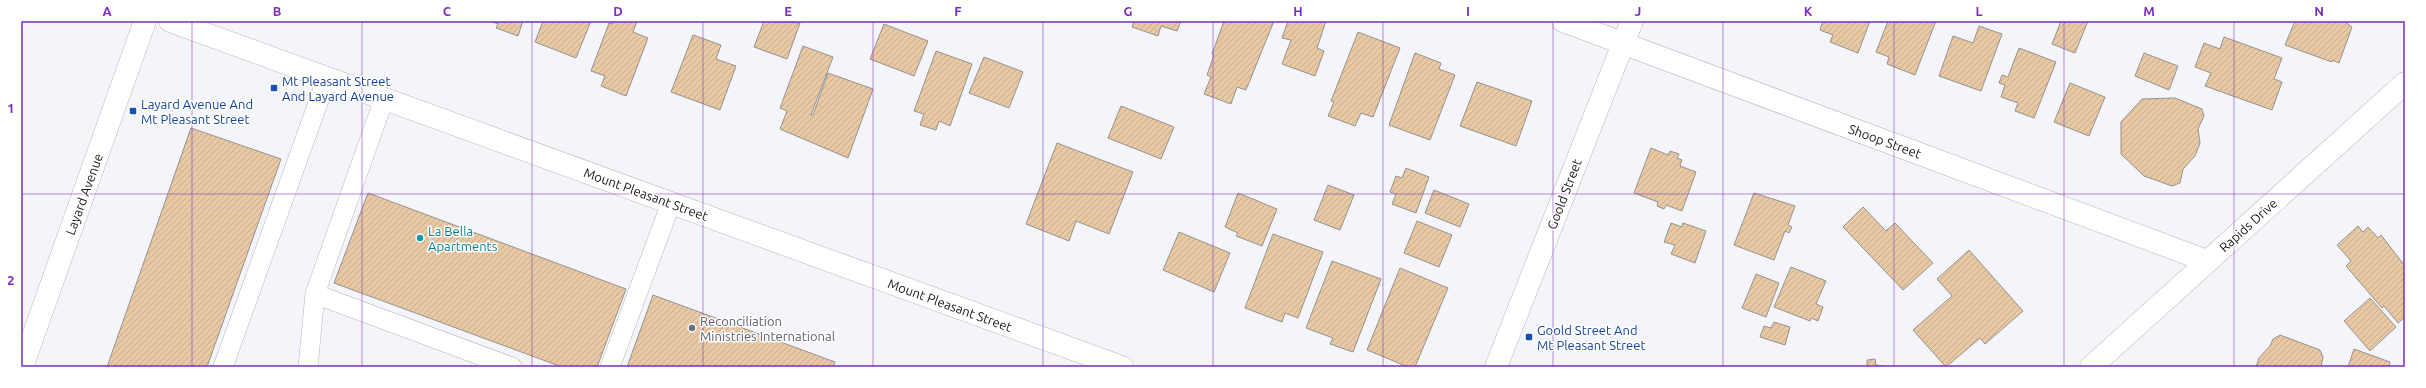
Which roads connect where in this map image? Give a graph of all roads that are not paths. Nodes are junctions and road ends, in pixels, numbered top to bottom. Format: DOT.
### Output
graph roads {
  1 [pos="145,21"];
  2 [pos="170,21"];
  3 [pos="1563,21"];
  4 [pos="1632,21"];
  5 [pos="1623,43"];
  6 [pos="327,78"];
  7 [pos="2405,83"];
  8 [pos="384,99"];
  9 [pos="671,204"];
  10 [pos="2207,261"];
  11 [pos="315,294"];
  12 [pos="22,367"];
  13 [pos="223,367"];
  14 [pos="308,367"];
  15 [pos="512,367"];
  16 [pos="610,367"];
  17 [pos="1122,367"];
  18 [pos="1496,367"];
  19 [pos="2091,367"];
  1 -- 12 [label="street, Layard Avenue"];
  2 -- 6 [label="street, Mount Pleasant Street"];
  3 -- 5 [label="street, Shoop Street"];
  4 -- 5 [label="street, Goold Street"];
  5 -- 10 [label="street, Shoop Street"];
  5 -- 18 [label="street, Goold Street"];
  6 -- 8 [label="street, Mount Pleasant Street"];
  6 -- 13 [label="lane"];
  7 -- 10 [label="street, Rapids Drive"];
  8 -- 9 [label="street, Mount Pleasant Street"];
  8 -- 11 [label="lane"];
  9 -- 16 [label="lane"];
  9 -- 17 [label="street, Mount Pleasant Street"];
  10 -- 19 [label="street, Rapids Drive"];
  11 -- 14 [label="lane"];
  11 -- 15 [label="lane"];
}
